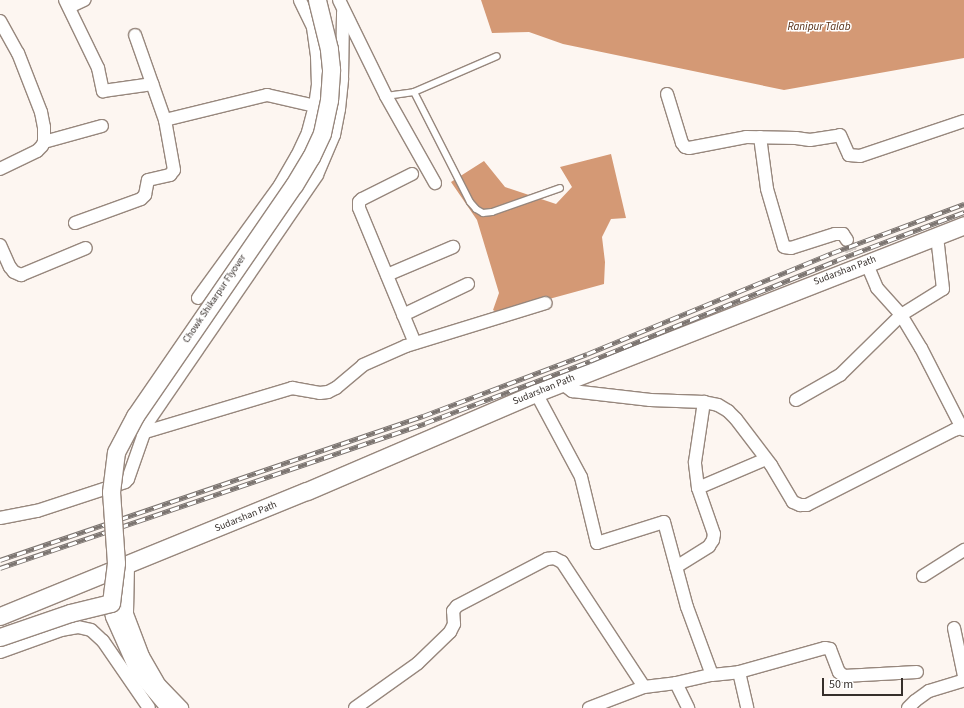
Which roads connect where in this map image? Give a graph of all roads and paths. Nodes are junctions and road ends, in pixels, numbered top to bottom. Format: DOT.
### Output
graph roads {
  1 [pos="84,0"];
  2 [pos="300,0"];
  3 [pos="317,0"];
  4 [pos="338,0"];
  5 [pos="67,4"];
  6 [pos="343,12"];
  7 [pos="0,21"];
  8 [pos="135,35"];
  9 [pos="497,56"];
  10 [pos="153,84"];
  11 [pos="414,92"];
  12 [pos="667,94"];
  13 [pos="386,96"];
  14 [pos="316,106"];
  15 [pos="165,120"];
  16 [pos="964,121"];
  17 [pos="102,126"];
  18 [pos="760,137"];
  19 [pos="44,142"];
  20 [pos="0,169"];
  21 [pos="412,174"];
  22 [pos="436,183"];
  23 [pos="560,188"];
  24 [pos="74,223"];
  25 [pos="964,225"];
  26 [pos="937,236"];
  27 [pos="846,240"];
  28 [pos="0,245"];
  29 [pos="453,247"];
  30 [pos="86,248"];
  31 [pos="859,261"];
  32 [pos="387,275"];
  33 [pos="468,284"];
  34 [pos="198,298"];
  35 [pos="546,303"];
  36 [pos="403,315"];
  37 [pos="900,315"];
  38 [pos="415,343"];
  39 [pos="561,383"];
  40 [pos="536,393"];
  41 [pos="796,400"];
  42 [pos="704,402"];
  43 [pos="963,429"];
  44 [pos="142,433"];
  45 [pos="766,459"];
  46 [pos="698,488"];
  47 [pos="0,518"];
  48 [pos="963,554"];
  49 [pos="128,565"];
  50 [pos="676,567"];
  51 [pos="922,576"];
  52 [pos="111,603"];
  53 [pos="0,616"];
  54 [pos="954,628"];
  55 [pos="0,637"];
  56 [pos="0,652"];
  57 [pos="739,672"];
  58 [pos="917,672"];
  59 [pos="712,674"];
  60 [pos="964,676"];
  61 [pos="964,680"];
  62 [pos="676,683"];
  63 [pos="644,688"];
  64 [pos="144,706"];
  65 [pos="170,708"];
  66 [pos="182,708"];
  67 [pos="355,708"];
  68 [pos="589,708"];
  69 [pos="688,708"];
  70 [pos="747,708"];
  71 [pos="908,708"];
  1 -- 5 [label="street"];
  2 -- 14 [label="street"];
  3 -- 52 [label="main road, Chowk Shikarpur Flyover, bridge"];
  4 -- 6 [label="street"];
  5 -- 10 [label="street"];
  6 -- 13 [label="street"];
  6 -- 44 [label="street"];
  7 -- 19 [label="street"];
  8 -- 10 [label="street"];
  9 -- 11 [label="lane"];
  10 -- 15 [label="street"];
  11 -- 13 [label="lane"];
  11 -- 23 [label="lane"];
  12 -- 18 [label="street"];
  13 -- 22 [label="street"];
  14 -- 15 [label="street"];
  14 -- 34 [label="street"];
  15 -- 24 [label="street"];
  16 -- 18 [label="street"];
  17 -- 19 [label="street"];
  18 -- 27 [label="street"];
  19 -- 20 [label="street"];
  21 -- 32 [label="street"];
  25 -- 26 [label="main road, Sudarshan Path"];
  26 -- 31 [label="main road, Sudarshan Path"];
  26 -- 37 [label="street"];
  28 -- 30 [label="street"];
  29 -- 32 [label="street"];
  31 -- 37 [label="street"];
  31 -- 39 [label="main road, Sudarshan Path"];
  32 -- 36 [label="street"];
  33 -- 36 [label="street"];
  35 -- 38 [label="street"];
  36 -- 38 [label="street"];
  37 -- 41 [label="street"];
  37 -- 43 [label="street"];
  38 -- 44 [label="street"];
  39 -- 40 [label="main road, Sudarshan Path"];
  39 -- 42 [label="street"];
  40 -- 49 [label="main road, Sudarshan Path"];
  40 -- 50 [label="street"];
  42 -- 45 [label="street"];
  42 -- 46 [label="street"];
  43 -- 45 [label="street"];
  44 -- 47 [label="street"];
  45 -- 46 [label="street"];
  46 -- 50 [label="street"];
  48 -- 51 [label="street"];
  49 -- 53 [label="main road, Sudarshan Path"];
  49 -- 66 [label="street"];
  50 -- 59 [label="street"];
  52 -- 55 [label="main road, bridge"];
  52 -- 65 [label="main road, Chowk Shikarpur Flyover"];
  54 -- 60 [label="street"];
  56 -- 64 [label="street"];
  57 -- 58 [label="street"];
  57 -- 59 [label="street"];
  57 -- 70 [label="street"];
  59 -- 62 [label="street"];
  61 -- 71 [label="street"];
  62 -- 63 [label="street"];
  62 -- 69 [label="street"];
  63 -- 67 [label="street"];
  63 -- 68 [label="street"];
}
